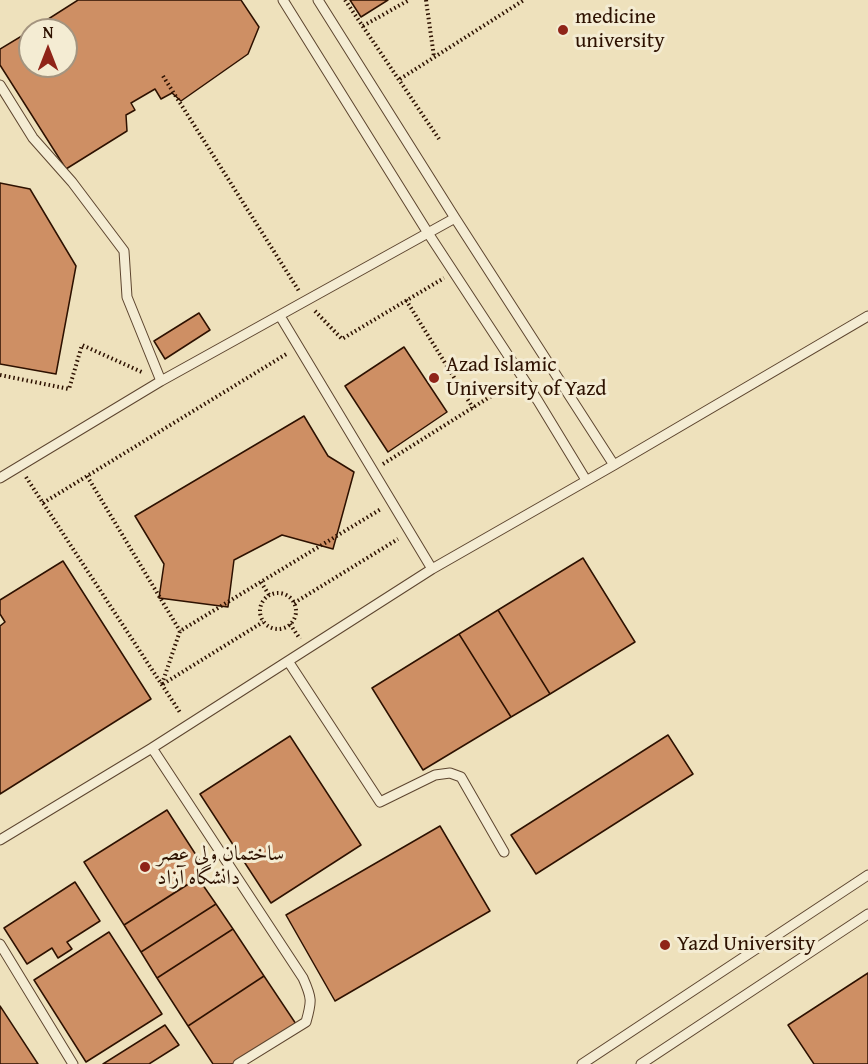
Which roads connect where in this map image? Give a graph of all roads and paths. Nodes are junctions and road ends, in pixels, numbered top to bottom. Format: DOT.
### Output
graph roads {
  1 [pos="283,0"];
  2 [pos="318,0"];
  3 [pos="345,0"];
  4 [pos="410,0"];
  5 [pos="426,0"];
  6 [pos="524,0"];
  7 [pos="363,26"];
  8 [pos="434,57"];
  9 [pos="163,76"];
  10 [pos="400,80"];
  11 [pos="0,85"];
  12 [pos="439,139"];
  13 [pos="455,218"];
  14 [pos="428,232"];
  15 [pos="454,272"];
  16 [pos="406,300"];
  17 [pos="306,301"];
  18 [pos="280,316"];
  19 [pos="868,316"];
  20 [pos="298,347"];
  21 [pos="0,375"];
  22 [pos="522,377"];
  23 [pos="161,381"];
  24 [pos="473,408"];
  25 [pos="614,465"];
  26 [pos="19,466"];
  27 [pos="373,470"];
  28 [pos="87,476"];
  29 [pos="0,477"];
  30 [pos="586,480"];
  31 [pos="43,503"];
  32 [pos="392,503"];
  33 [pos="410,532"];
  34 [pos="432,569"];
  35 [pos="261,582"];
  36 [pos="269,595"];
  37 [pos="294,603"];
  38 [pos="263,621"];
  39 [pos="180,631"];
  40 [pos="288,661"];
  41 [pos="162,684"];
  42 [pos="188,725"];
  43 [pos="152,748"];
  44 [pos="0,840"];
  45 [pos="504,852"];
  46 [pos="868,875"];
  47 [pos="868,914"];
  48 [pos="0,944"];
  49 [pos="3,956"];
  50 [pos="73,1064"];
  51 [pos="238,1064"];
  52 [pos="582,1064"];
  53 [pos="641,1064"];
  1 -- 14 [label="lane"];
  2 -- 13 [label="lane"];
  3 -- 7 [label="path"];
  4 -- 7 [label="path"];
  5 -- 8 [label="path"];
  6 -- 8 [label="path"];
  7 -- 10 [label="path"];
  8 -- 10 [label="path"];
  9 -- 17 [label="path"];
  10 -- 12 [label="path"];
  11 -- 23 [label="lane"];
  13 -- 14 [label="lane"];
  13 -- 25 [label="lane"];
  14 -- 15 [label="lane"];
  14 -- 17 [label="lane"];
  15 -- 16 [label="path"];
  15 -- 22 [label="lane"];
  16 -- 17 [label="path"];
  16 -- 24 [label="path"];
  17 -- 18 [label="lane"];
  18 -- 20 [label="lane"];
  18 -- 23 [label="lane"];
  19 -- 25 [label="lane"];
  20 -- 27 [label="lane"];
  20 -- 28 [label="path"];
  21 -- 23 [label="path"];
  22 -- 24 [label="path"];
  22 -- 30 [label="lane"];
  23 -- 26 [label="lane"];
  24 -- 27 [label="path"];
  25 -- 30 [label="lane"];
  26 -- 29 [label="lane"];
  26 -- 31 [label="path"];
  27 -- 32 [label="lane"];
  28 -- 31 [label="path"];
  28 -- 39 [label="path"];
  30 -- 34 [label="lane"];
  31 -- 41 [label="path"];
  32 -- 33 [label="lane"];
  32 -- 35 [label="path"];
  33 -- 34 [label="lane"];
  33 -- 37 [label="path"];
  34 -- 40 [label="lane"];
  35 -- 36 [label="path"];
  35 -- 39 [label="path"];
  36 -- 37 [label="path"];
  36 -- 38 [label="path"];
  37 -- 38 [label="path"];
  38 -- 41 [label="path"];
  39 -- 41 [label="path"];
  40 -- 42 [label="lane"];
  40 -- 45 [label="lane"];
  41 -- 42 [label="path"];
  42 -- 43 [label="lane"];
  43 -- 44 [label="lane"];
  43 -- 51 [label="lane"];
  46 -- 52 [label="lane"];
  47 -- 53 [label="lane"];
  48 -- 49 [label="lane"];
  49 -- 50 [label="lane"];
}
